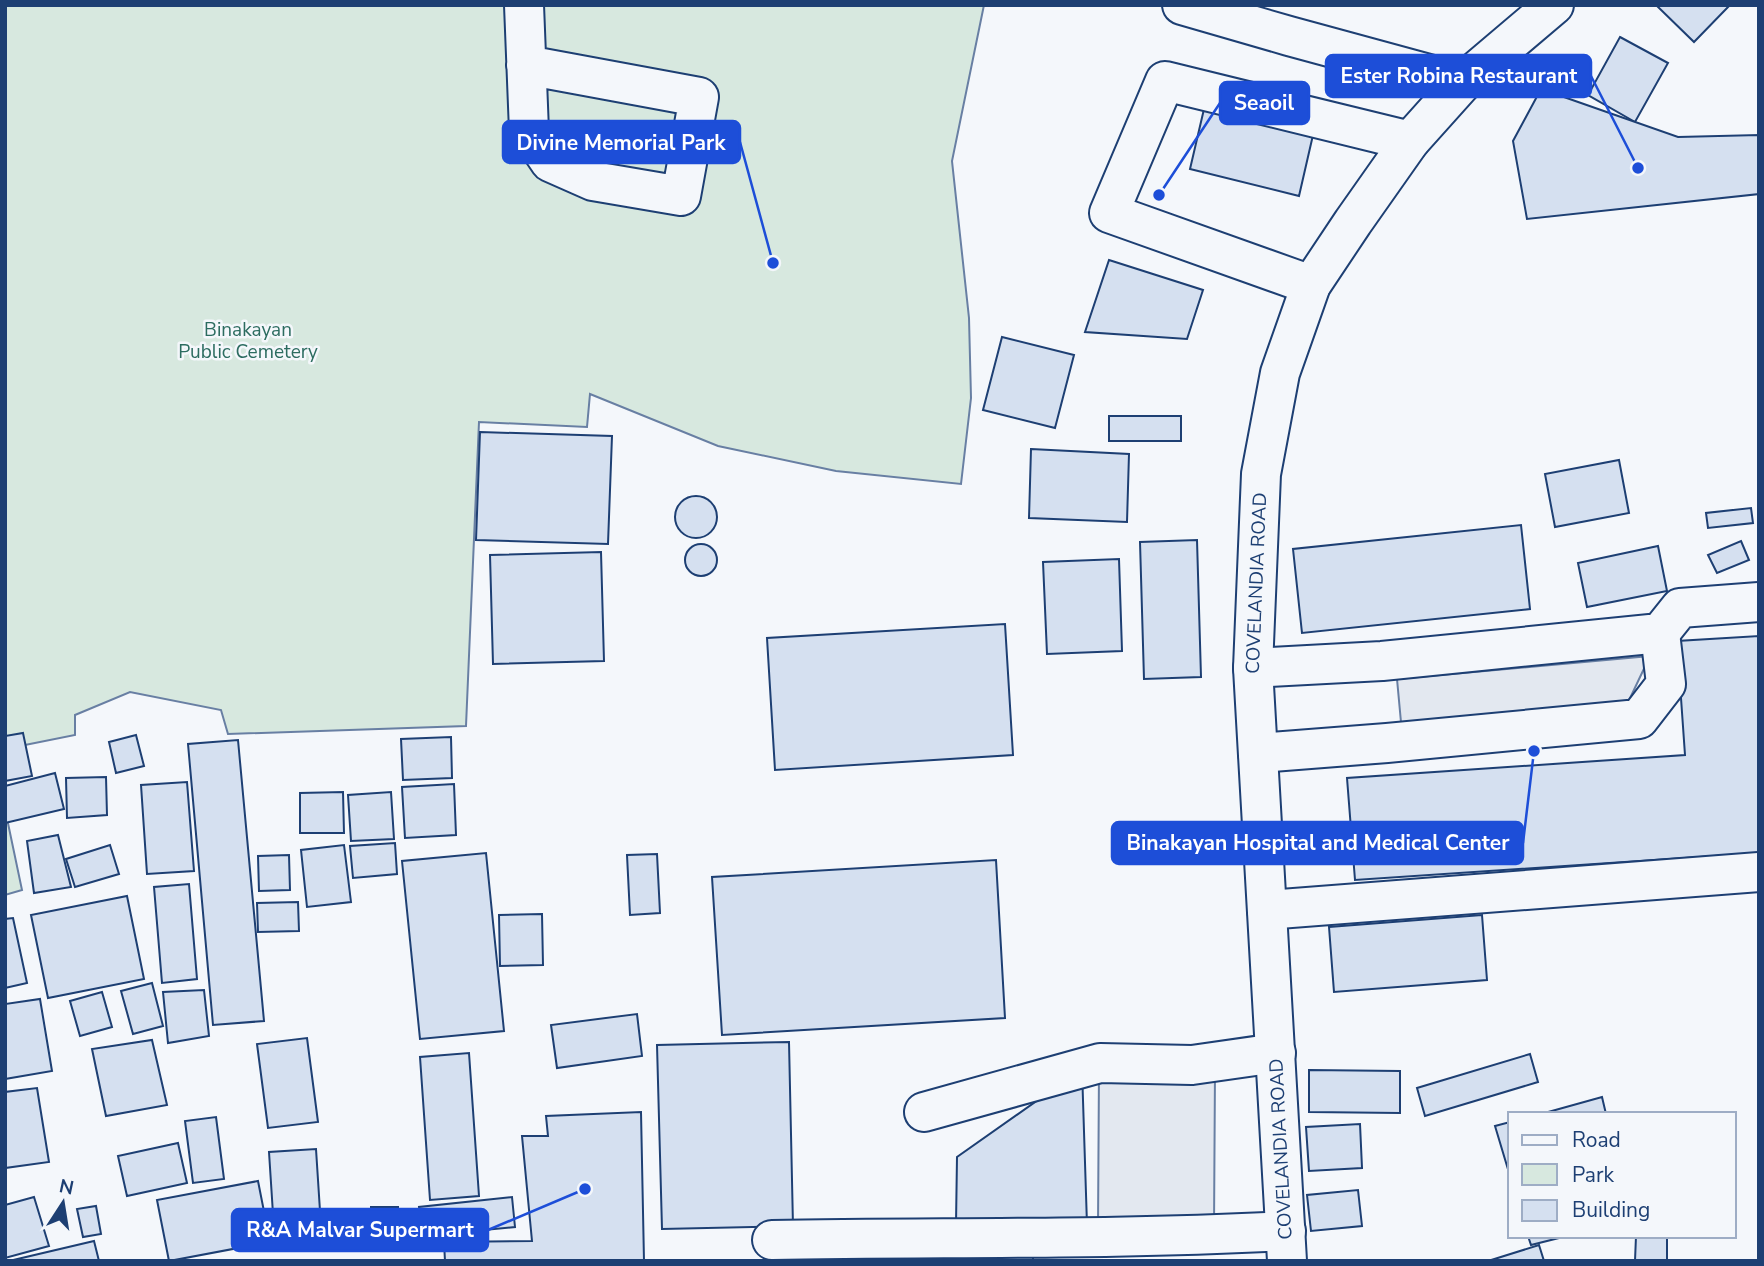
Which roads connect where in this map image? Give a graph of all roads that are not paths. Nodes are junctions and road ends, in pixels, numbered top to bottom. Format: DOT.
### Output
graph roads {
  1 [pos="524,5"];
  2 [pos="1182,5"];
  3 [pos="1554,5"];
  4 [pos="526,65"];
  5 [pos="1462,83"];
  6 [pos="1410,141"];
  7 [pos="1311,285"];
  8 [pos="1759,601"];
  9 [pos="1660,633"];
  10 [pos="1253,668"];
  11 [pos="1258,753"];
  12 [pos="1759,872"];
  13 [pos="1267,910"];
  14 [pos="1276,1053"];
  15 [pos="924,1112"];
  16 [pos="772,1240"];
  17 [pos="1287,1246"];
  1 -- 4 [label="main road"];
  2 -- 5 [label="main road"];
  3 -- 5 [label="main road, COVELANDIA ROAD"];
  4 -- 4 [label="main road"];
  5 -- 6 [label="main road, COVELANDIA ROAD"];
  6 -- 7 [label="main road, COVELANDIA ROAD"];
  6 -- 7 [label="main road"];
  7 -- 10 [label="main road, COVELANDIA ROAD"];
  8 -- 9 [label="main road"];
  9 -- 10 [label="main road"];
  9 -- 11 [label="main road"];
  10 -- 11 [label="main road, COVELANDIA ROAD"];
  11 -- 13 [label="main road, COVELANDIA ROAD"];
  12 -- 13 [label="main road"];
  13 -- 14 [label="main road, COVELANDIA ROAD"];
  14 -- 15 [label="main road"];
  14 -- 17 [label="main road, COVELANDIA ROAD"];
  16 -- 17 [label="main road"];
}
